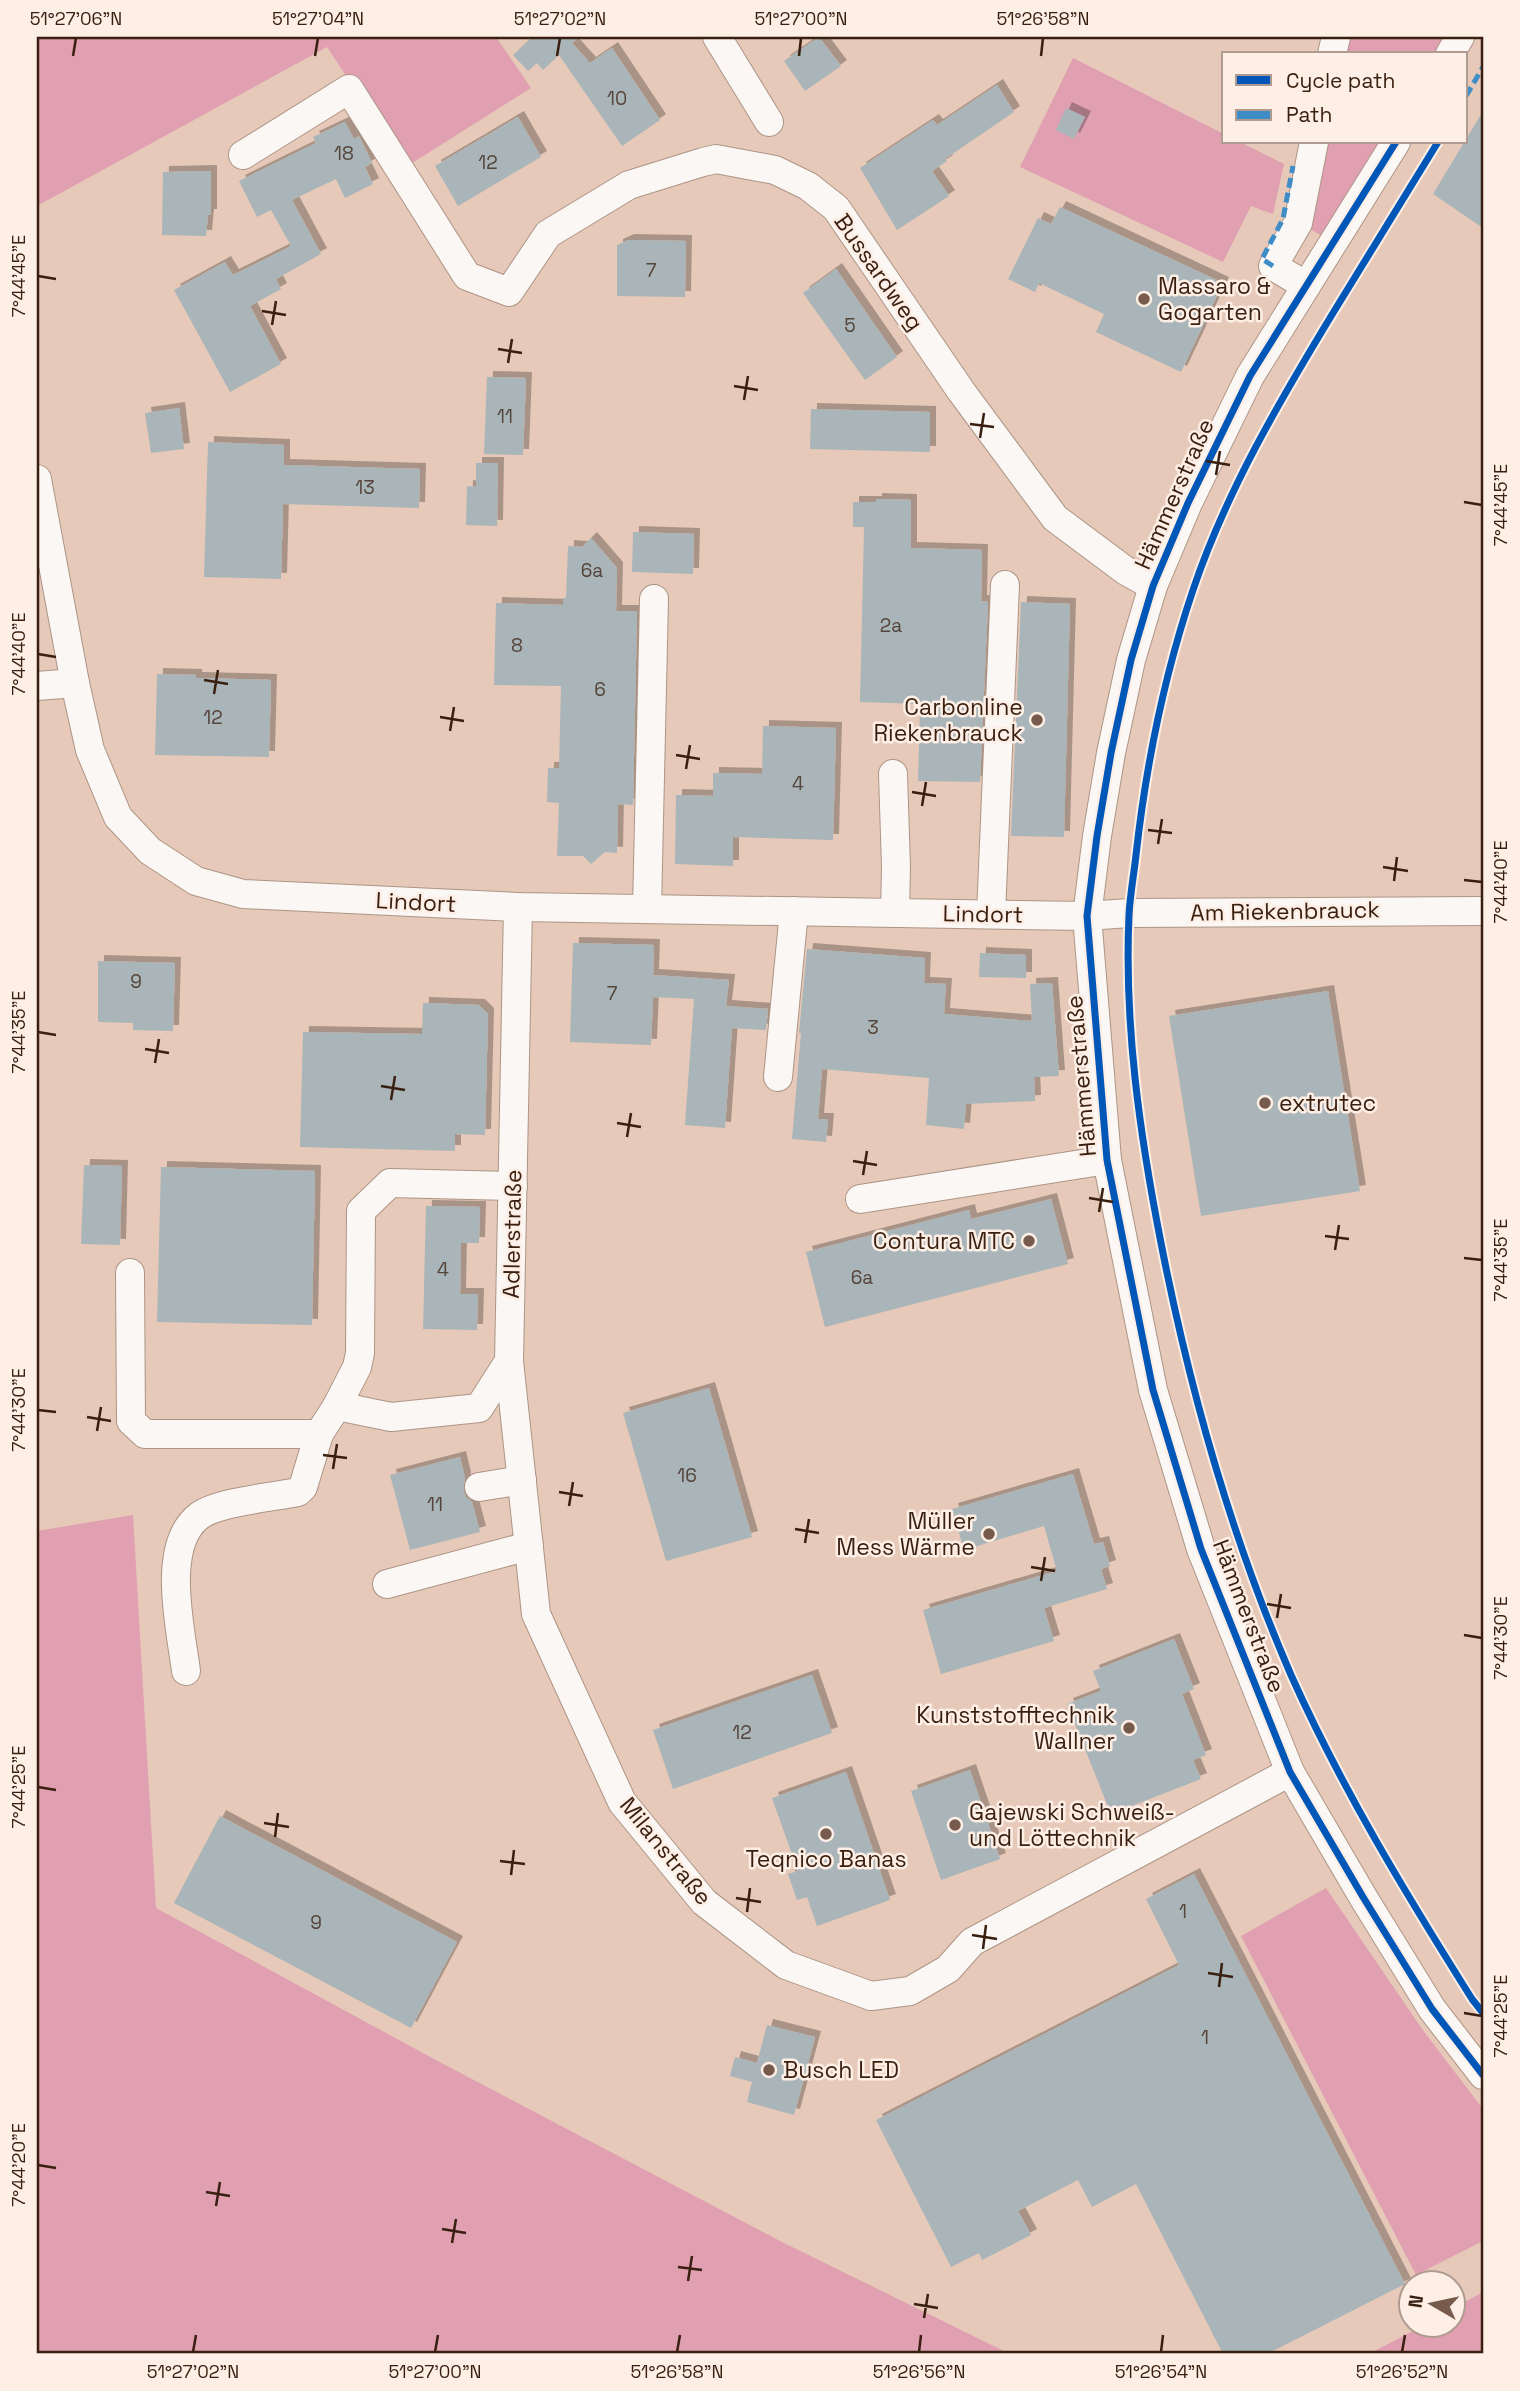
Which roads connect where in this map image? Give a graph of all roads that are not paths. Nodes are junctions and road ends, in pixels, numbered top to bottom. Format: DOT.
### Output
graph roads {
  1 [pos="717,37"];
  2 [pos="769,122"];
  3 [pos="1314,144"];
  4 [pos="1395,144"];
  5 [pos="243,155"];
  6 [pos="1305,285"];
  7 [pos="37,479"];
  8 [pos="1005,585"];
  9 [pos="1153,586"];
  10 [pos="654,599"];
  11 [pos="75,683"];
  12 [pos="37,686"];
  13 [pos="893,774"];
  14 [pos="518,907"];
  15 [pos="648,909"];
  16 [pos="794,911"];
  17 [pos="1483,911"];
  18 [pos="895,913"];
  19 [pos="992,914"];
  20 [pos="1087,916"];
  21 [pos="778,1077"];
  22 [pos="1107,1160"];
  23 [pos="513,1186"];
  24 [pos="860,1199"];
  25 [pos="130,1273"];
  26 [pos="509,1361"];
  27 [pos="337,1406"];
  28 [pos="319,1434"];
  29 [pos="522,1480"];
  30 [pos="479,1487"];
  31 [pos="529,1546"];
  32 [pos="387,1584"];
  33 [pos="186,1671"];
  34 [pos="1290,1772"];
  35 [pos="1483,2075"];
  1 -- 2 [label="street"];
  3 -- 6 [label="street"];
  4 -- 6 [label="street, Hämmerstraße"];
  5 -- 9 [label="street, Bussardweg"];
  6 -- 9 [label="street, Hämmerstraße"];
  7 -- 11 [label="street, Lindort"];
  8 -- 19 [label="street"];
  9 -- 20 [label="street, Hämmerstraße"];
  10 -- 15 [label="street"];
  11 -- 12 [label="street"];
  11 -- 14 [label="street, Lindort"];
  13 -- 18 [label="street"];
  14 -- 15 [label="street, Lindort"];
  14 -- 23 [label="street, Adlerstraße"];
  15 -- 16 [label="street, Lindort"];
  16 -- 18 [label="street, Lindort"];
  16 -- 21 [label="street"];
  17 -- 20 [label="street, Am Riekenbrauck"];
  18 -- 19 [label="street, Lindort"];
  19 -- 20 [label="street, Lindort"];
  20 -- 22 [label="street, Hämmerstraße"];
  22 -- 24 [label="street"];
  22 -- 34 [label="street, Hämmerstraße"];
  23 -- 26 [label="street, Adlerstraße"];
  23 -- 27 [label="street"];
  25 -- 28 [label="street"];
  26 -- 27 [label="street"];
  26 -- 29 [label="street, Milanstraße"];
  27 -- 28 [label="street"];
  28 -- 33 [label="street"];
  29 -- 30 [label="street"];
  29 -- 31 [label="street, Milanstraße"];
  31 -- 32 [label="street"];
  31 -- 34 [label="street, Milanstraße"];
  34 -- 35 [label="street, Hämmerstraße"];
}
